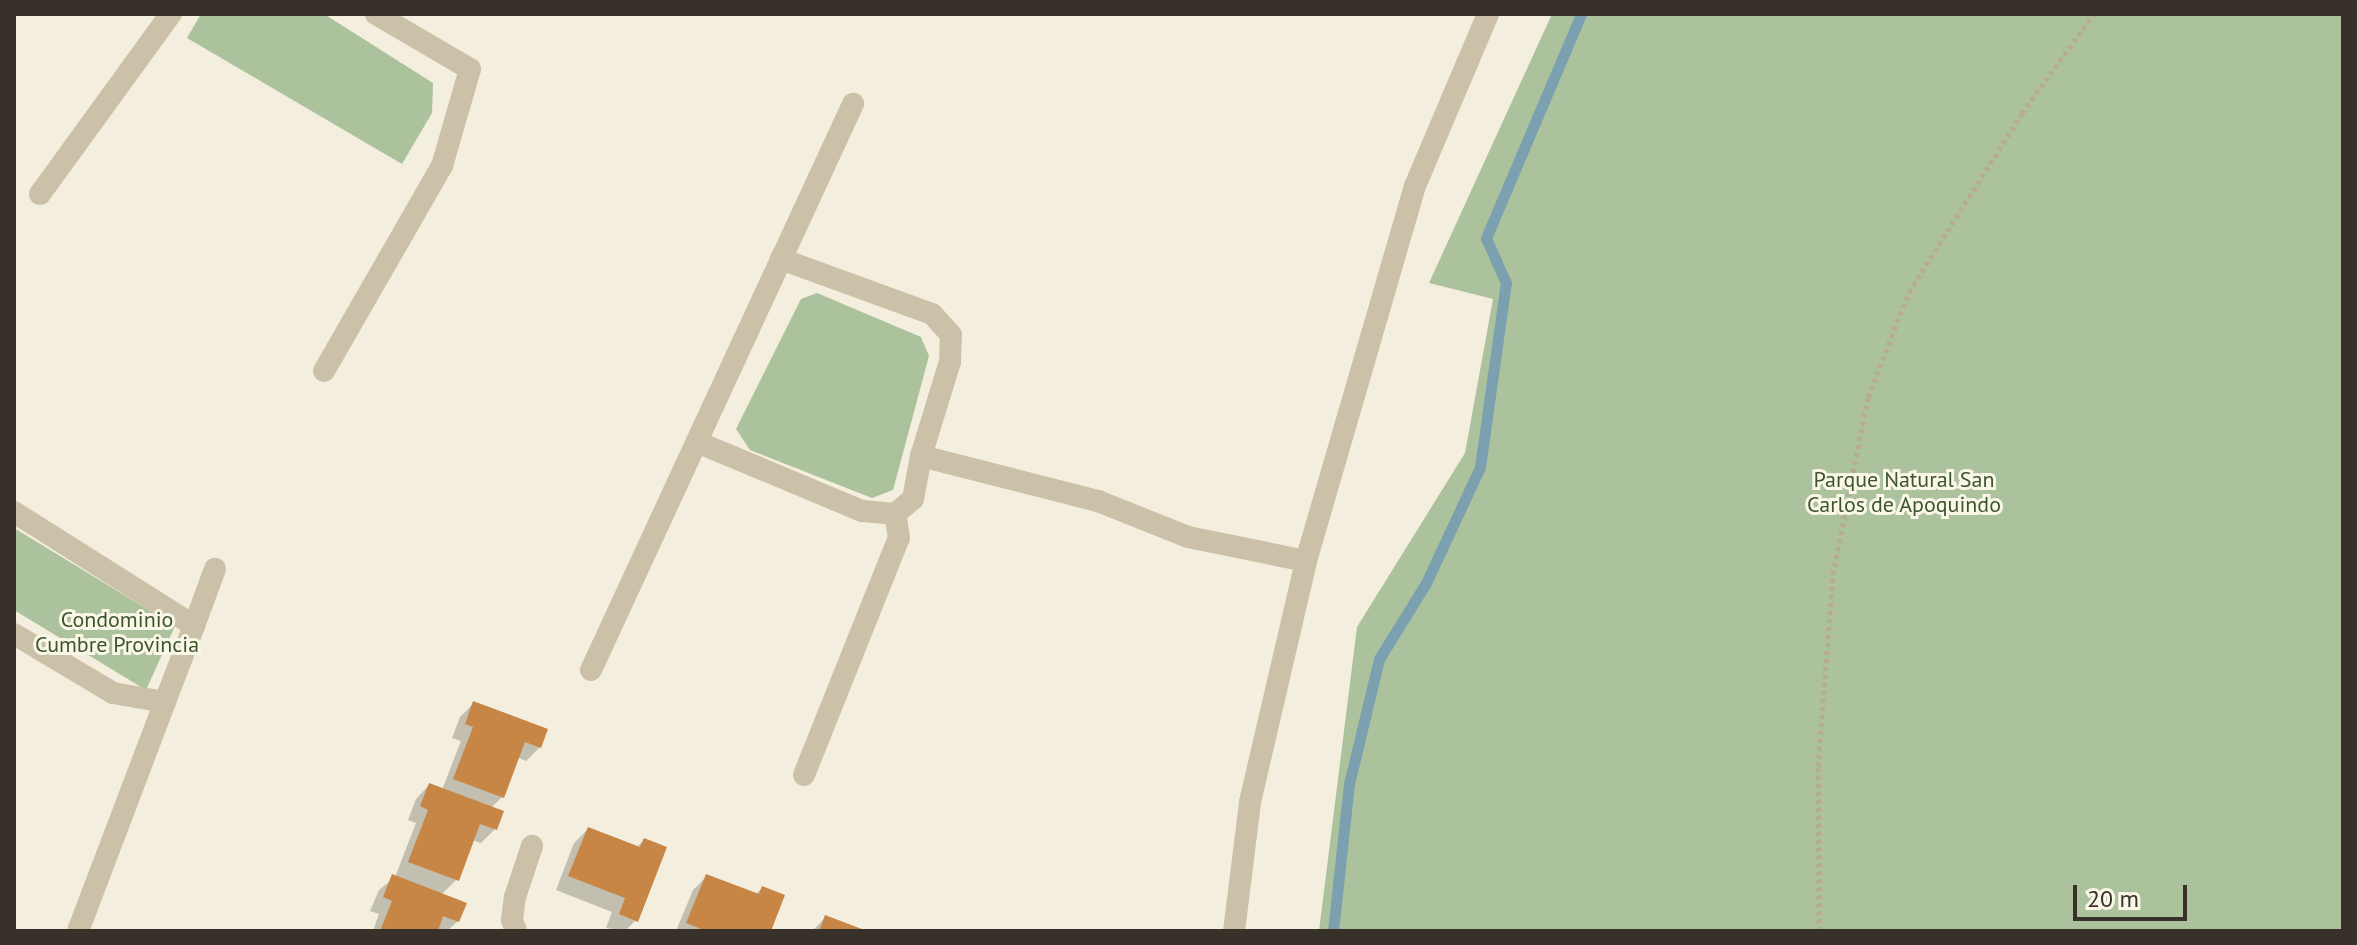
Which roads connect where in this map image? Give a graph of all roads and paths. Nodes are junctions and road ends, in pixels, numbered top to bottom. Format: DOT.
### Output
graph roads {
  1 [pos="171,14"];
  2 [pos="376,14"];
  3 [pos="1488,14"];
  4 [pos="2094,14"];
  5 [pos="853,104"];
  6 [pos="40,194"];
  7 [pos="781,259"];
  8 [pos="324,371"];
  9 [pos="697,442"];
  10 [pos="921,456"];
  11 [pos="14,512"];
  12 [pos="895,514"];
  13 [pos="1306,561"];
  14 [pos="215,569"];
  15 [pos="194,626"];
  16 [pos="14,634"];
  17 [pos="591,670"];
  18 [pos="165,702"];
  19 [pos="804,775"];
  20 [pos="532,846"];
  21 [pos="78,931"];
  22 [pos="516,931"];
  23 [pos="1234,931"];
  24 [pos="1819,931"];
  1 -- 6 [label="street"];
  2 -- 8 [label="street"];
  3 -- 13 [label="street"];
  4 -- 24 [label="path"];
  5 -- 7 [label="street"];
  7 -- 9 [label="street"];
  7 -- 10 [label="street"];
  9 -- 12 [label="street"];
  9 -- 17 [label="street"];
  10 -- 12 [label="street"];
  10 -- 13 [label="street"];
  11 -- 15 [label="street"];
  12 -- 19 [label="street"];
  13 -- 23 [label="street"];
  14 -- 15 [label="street"];
  15 -- 18 [label="street"];
  16 -- 18 [label="street"];
  18 -- 21 [label="street"];
  20 -- 22 [label="street"];
}
